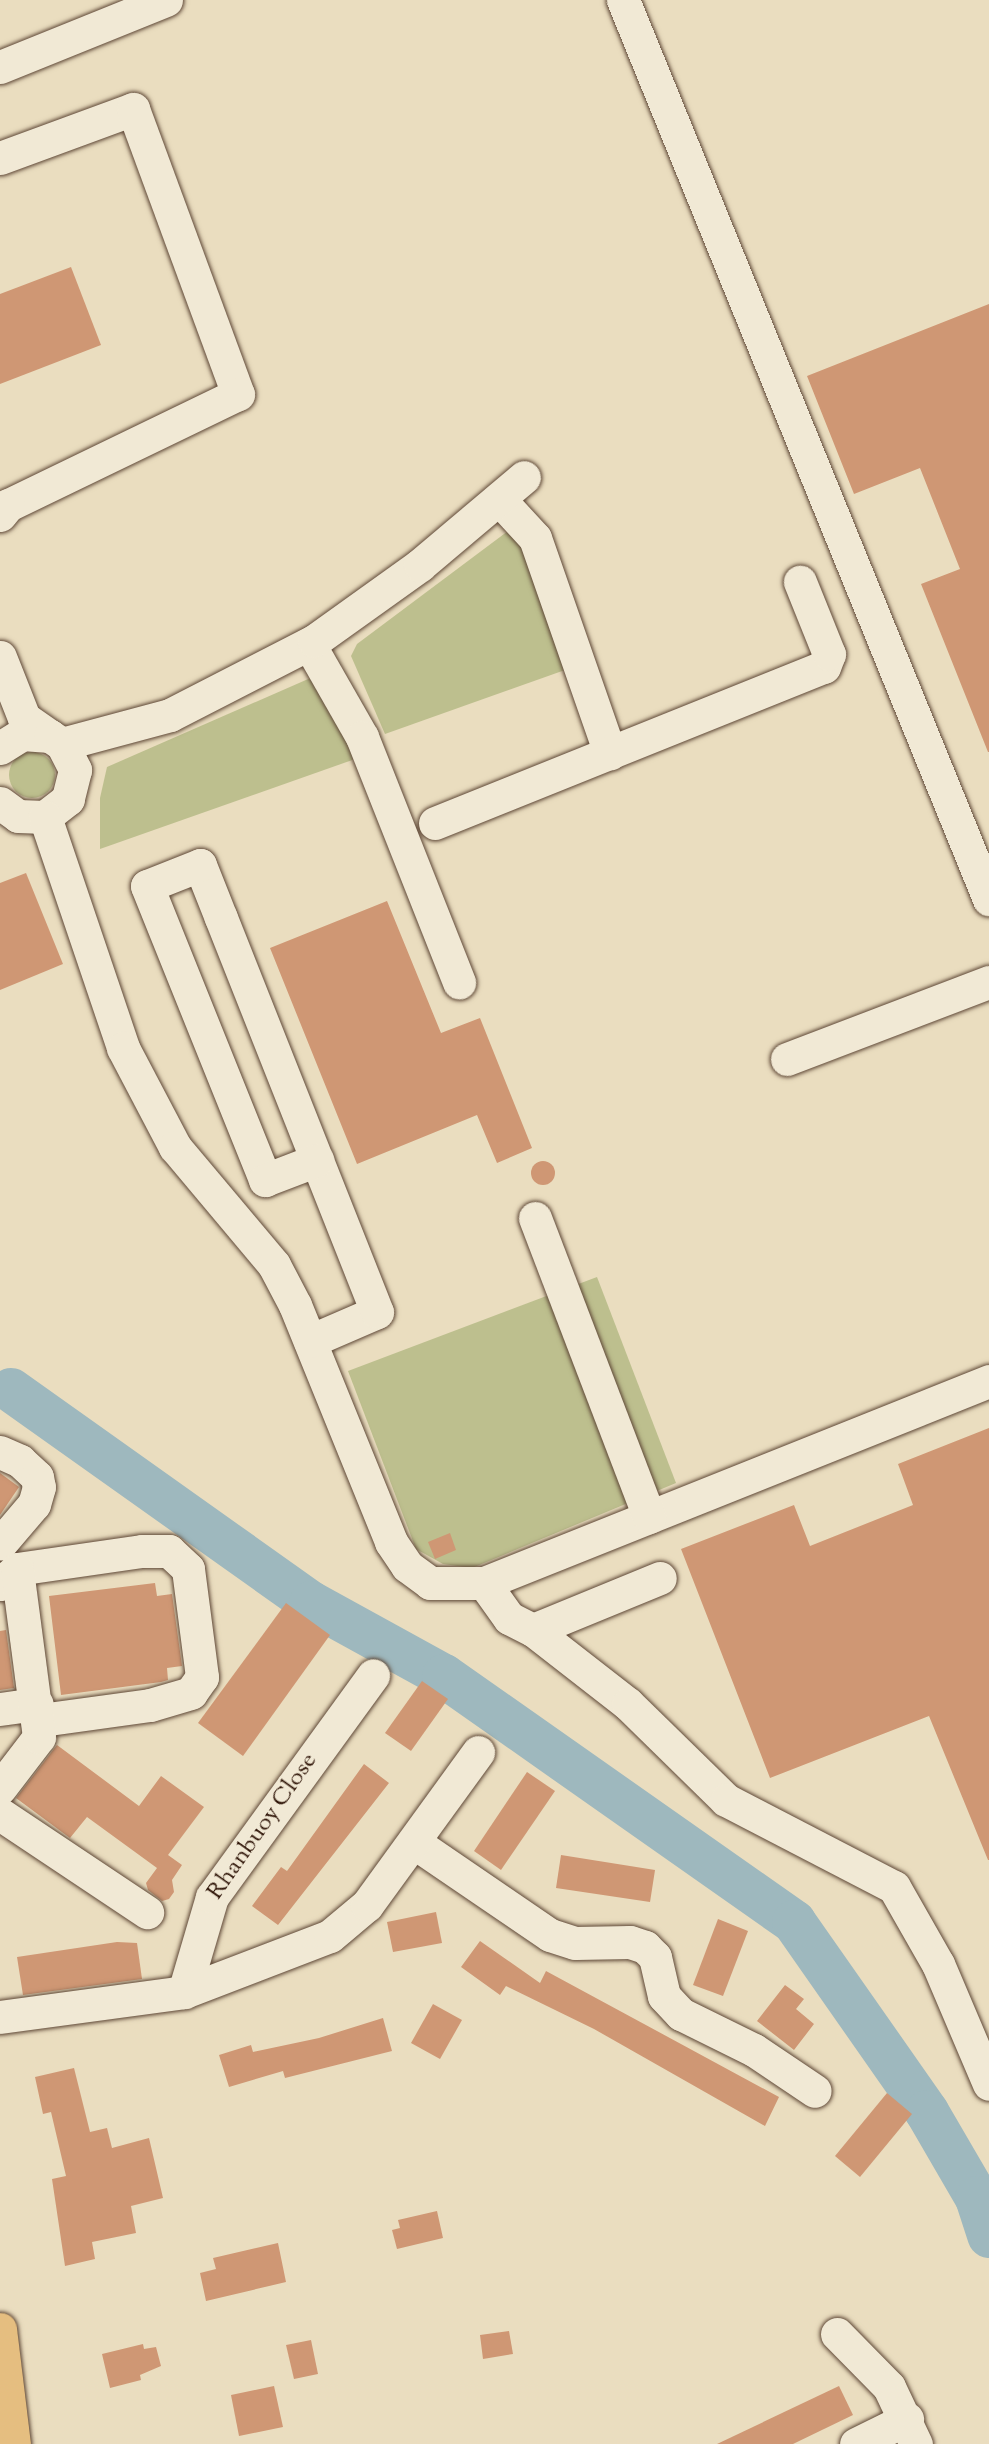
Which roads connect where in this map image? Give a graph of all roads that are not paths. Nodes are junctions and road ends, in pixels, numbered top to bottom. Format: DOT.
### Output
graph roads {
  1 [pos="166,0"];
  2 [pos="623,0"];
  3 [pos="0,67"];
  4 [pos="0,159"];
  5 [pos="524,477"];
  6 [pos="499,499"];
  7 [pos="3,507"];
  8 [pos="800,582"];
  9 [pos="309,644"];
  10 [pos="0,657"];
  11 [pos="133,727"];
  12 [pos="56,740"];
  13 [pos="0,748"];
  14 [pos="610,753"];
  15 [pos="74,785"];
  16 [pos="0,802"];
  17 [pos="45,817"];
  18 [pos="435,823"];
  19 [pos="989,899"];
  20 [pos="459,982"];
  21 [pos="989,982"];
  22 [pos="787,1059"];
  23 [pos="317,1160"];
  24 [pos="535,1218"];
  25 [pos="310,1341"];
  26 [pos="989,1381"];
  27 [pos="0,1452"];
  28 [pos="649,1517"];
  29 [pos="6,1558"];
  30 [pos="660,1578"];
  31 [pos="484,1583"];
  32 [pos="532,1630"];
  33 [pos="373,1675"];
  34 [pos="0,1709"];
  35 [pos="38,1712"];
  36 [pos="478,1752"];
  37 [pos="0,1788"];
  38 [pos="0,1814"];
  39 [pos="415,1843"];
  40 [pos="147,1912"];
  41 [pos="184,1992"];
  42 [pos="0,2018"];
  43 [pos="989,2084"];
  44 [pos="815,2091"];
  45 [pos="0,2329"];
  46 [pos="837,2334"];
  47 [pos="912,2431"];
  48 [pos="14,2444"];
  49 [pos="855,2444"];
  1 -- 3 [label="street"];
  2 -- 19 [label="street"];
  4 -- 7 [label="street"];
  5 -- 6 [label="street"];
  6 -- 9 [label="street"];
  6 -- 14 [label="street"];
  8 -- 14 [label="street"];
  9 -- 11 [label="street"];
  9 -- 20 [label="street"];
  10 -- 12 [label="street"];
  11 -- 12 [label="street"];
  11 -- 15 [label="street"];
  12 -- 13 [label="street"];
  12 -- 15 [label="street"];
  14 -- 18 [label="street"];
  15 -- 17 [label="street"];
  16 -- 17 [label="street"];
  17 -- 25 [label="street"];
  21 -- 22 [label="street"];
  23 -- 23 [label="street"];
  23 -- 25 [label="street"];
  24 -- 28 [label="street"];
  25 -- 31 [label="street"];
  26 -- 28 [label="street"];
  27 -- 29 [label="street"];
  28 -- 31 [label="street"];
  29 -- 35 [label="street"];
  29 -- 35 [label="street"];
  30 -- 32 [label="street"];
  31 -- 32 [label="street"];
  32 -- 43 [label="street"];
  33 -- 41 [label="street, Rhanbuoy Close"];
  34 -- 35 [label="street"];
  35 -- 37 [label="street"];
  36 -- 39 [label="street"];
  38 -- 40 [label="street"];
  39 -- 41 [label="street"];
  39 -- 44 [label="street"];
  41 -- 42 [label="street"];
  45 -- 48 [label="highway"];
  46 -- 47 [label="street"];
  47 -- 49 [label="street"];
}
